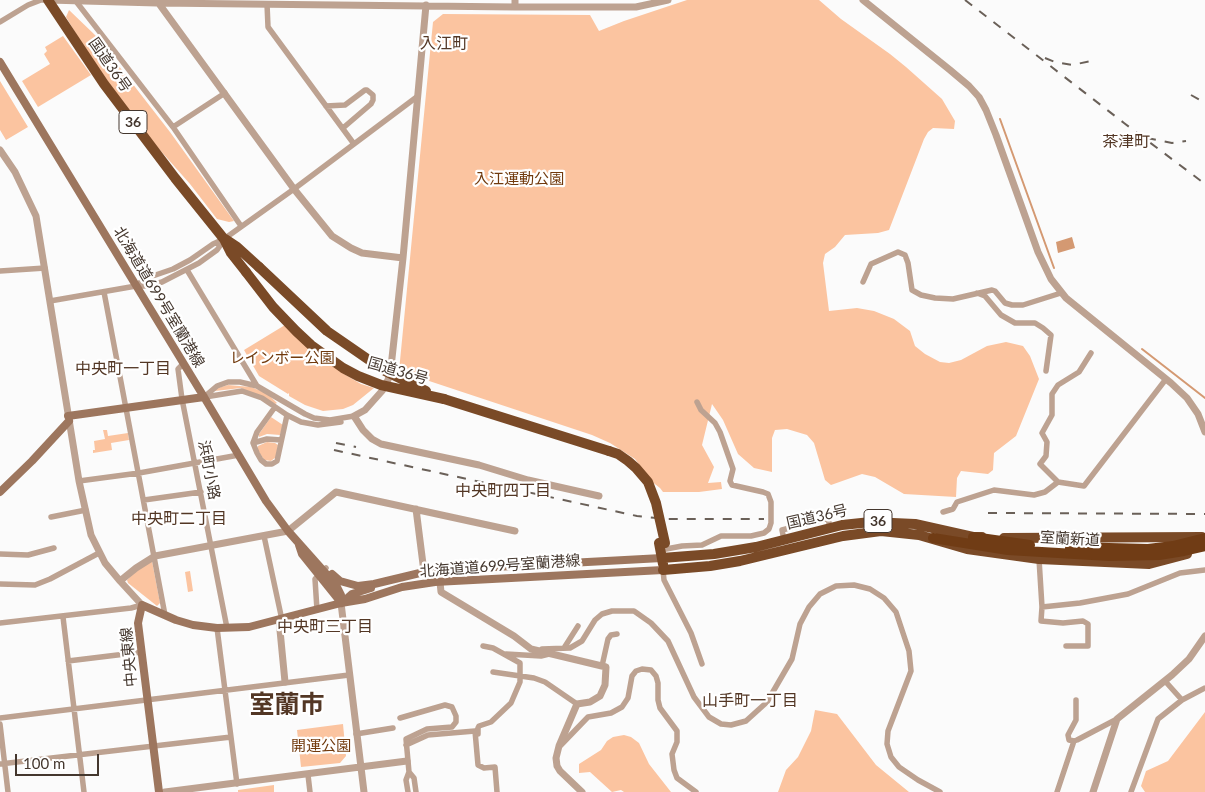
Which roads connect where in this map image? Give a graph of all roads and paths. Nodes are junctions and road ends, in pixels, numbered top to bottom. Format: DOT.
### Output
graph roads {
  1 [pos="48,0"];
  2 [pos="75,0"];
  3 [pos="668,0"];
  4 [pos="863,0"];
  5 [pos="157,2"];
  6 [pos="515,3"];
  7 [pos="267,4"];
  8 [pos="426,5"];
  9 [pos="0,22"];
  10 [pos="0,62"];
  11 [pos="225,93"];
  12 [pos="418,96"];
  13 [pos="326,106"];
  14 [pos="173,127"];
  15 [pos="343,128"];
  16 [pos="354,144"];
  17 [pos="0,150"];
  18 [pos="294,189"];
  19 [pos="241,226"];
  20 [pos="224,239"];
  21 [pos="403,258"];
  22 [pos="45,268"];
  23 [pos="187,270"];
  24 [pos="0,271"];
  25 [pos="863,282"];
  26 [pos="136,286"];
  27 [pos="104,292"];
  28 [pos="977,293"];
  29 [pos="1061,293"];
  30 [pos="50,301"];
  31 [pos="1091,353"];
  32 [pos="183,364"];
  33 [pos="1046,371"];
  34 [pos="1166,379"];
  35 [pos="257,386"];
  36 [pos="204,397"];
  37 [pos="182,399"];
  38 [pos="444,399"];
  39 [pos="697,402"];
  40 [pos="275,407"];
  41 [pos="126,408"];
  42 [pos="287,415"];
  43 [pos="354,416"];
  44 [pos="69,418"];
  45 [pos="1205,432"];
  46 [pos="281,440"];
  47 [pos="253,443"];
  48 [pos="239,455"];
  49 [pos="196,464"];
  50 [pos="139,473"];
  51 [pos="79,481"];
  52 [pos="1058,482"];
  53 [pos="0,492"];
  54 [pos="201,492"];
  55 [pos="599,496"];
  56 [pos="144,500"];
  57 [pos="416,509"];
  58 [pos="86,510"];
  59 [pos="943,512"];
  60 [pos="51,517"];
  61 [pos="288,531"];
  62 [pos="515,531"];
  63 [pos="264,536"];
  64 [pos="973,537"];
  65 [pos="1205,537"];
  66 [pos="933,538"];
  67 [pos="211,546"];
  68 [pos="54,548"];
  69 [pos="1023,548"];
  70 [pos="1205,548"];
  71 [pos="664,550"];
  72 [pos="99,553"];
  73 [pos="0,554"];
  74 [pos="155,556"];
  75 [pos="1039,559"];
  76 [pos="663,570"];
  77 [pos="1205,570"];
  78 [pos="323,571"];
  79 [pos="424,572"];
  80 [pos="120,581"];
  81 [pos="437,582"];
  82 [pos="0,584"];
  83 [pos="374,584"];
  84 [pos="341,603"];
  85 [pos="142,605"];
  86 [pos="1042,607"];
  87 [pos="317,610"];
  88 [pos="165,615"];
  89 [pos="63,617"];
  90 [pos="280,620"];
  91 [pos="0,623"];
  92 [pos="578,626"];
  93 [pos="218,628"];
  94 [pos="227,628"];
  95 [pos="615,636"];
  96 [pos="1205,636"];
  97 [pos="483,646"];
  98 [pos="1066,646"];
  99 [pos="564,648"];
  100 [pos="535,649"];
  101 [pos="1197,649"];
  102 [pos="1205,649"];
  103 [pos="142,652"];
  104 [pos="504,654"];
  105 [pos="549,654"];
  106 [pos="68,661"];
  107 [pos="702,664"];
  108 [pos="602,666"];
  109 [pos="493,672"];
  110 [pos="349,675"];
  111 [pos="520,676"];
  112 [pos="1164,681"];
  113 [pos="285,682"];
  114 [pos="1205,688"];
  115 [pos="226,690"];
  116 [pos="147,699"];
  117 [pos="1076,700"];
  118 [pos="1182,700"];
  119 [pos="576,704"];
  120 [pos="74,709"];
  121 [pos="0,718"];
  122 [pos="400,718"];
  123 [pos="1117,719"];
  124 [pos="0,724"];
  125 [pos="394,728"];
  126 [pos="356,734"];
  127 [pos="231,737"];
  128 [pos="476,740"];
  129 [pos="1074,741"];
  130 [pos="406,745"];
  131 [pos="154,746"];
  132 [pos="560,746"];
  133 [pos="80,755"];
  134 [pos="407,761"];
  135 [pos="2,764"];
  136 [pos="361,768"];
  137 [pos="409,772"];
  138 [pos="308,775"];
  139 [pos="236,784"];
  140 [pos="8,792"];
  141 [pos="84,792"];
  142 [pos="159,792"];
  143 [pos="165,792"];
  144 [pos="236,792"];
  145 [pos="310,792"];
  146 [pos="364,792"];
  147 [pos="408,792"];
  148 [pos="416,792"];
  149 [pos="497,792"];
  150 [pos="582,792"];
  151 [pos="696,792"];
  152 [pos="940,792"];
  153 [pos="1057,792"];
  154 [pos="1093,792"];
  155 [pos="1131,792"];
  1 -- 2 [label="street"];
  1 -- 9 [label="street"];
  1 -- 20 [label="highway, 国道36号 / 36"];
  2 -- 5 [label="street"];
  2 -- 14 [label="street"];
  3 -- 6 [label="street"];
  4 -- 29 [label="street"];
  5 -- 7 [label="street"];
  5 -- 11 [label="street"];
  6 -- 8 [label="street"];
  7 -- 8 [label="street"];
  7 -- 13 [label="street"];
  8 -- 12 [label="street"];
  10 -- 26 [label="main road, 北海道道699号室蘭港線"];
  11 -- 14 [label="street"];
  11 -- 18 [label="street"];
  12 -- 16 [label="street"];
  12 -- 21 [label="street"];
  13 -- 15 [label="street"];
  13 -- 15 [label="street"];
  14 -- 19 [label="street"];
  15 -- 16 [label="street"];
  16 -- 18 [label="street"];
  17 -- 22 [label="street"];
  18 -- 19 [label="street"];
  18 -- 21 [label="street"];
  19 -- 20 [label="street"];
  20 -- 23 [label="street"];
  20 -- 26 [label="street"];
  20 -- 38 [label="highway, 国道36号 / 36, bridge"];
  20 -- 38 [label="highway, 国道36号 / 36, bridge"];
  21 -- 43 [label="street"];
  22 -- 24 [label="street"];
  22 -- 30 [label="street"];
  23 -- 26 [label="street"];
  23 -- 35 [label="street"];
  25 -- 28 [label="street"];
  26 -- 27 [label="street"];
  26 -- 32 [label="main road, 北海道道699号室蘭港線"];
  27 -- 30 [label="street"];
  27 -- 41 [label="street"];
  28 -- 29 [label="street"];
  28 -- 33 [label="street"];
  29 -- 34 [label="street"];
  30 -- 44 [label="street"];
  31 -- 52 [label="street"];
  32 -- 36 [label="main road, 北海道道699号室蘭港線"];
  32 -- 37 [label="street, 浜町小路"];
  34 -- 45 [label="street"];
  34 -- 52 [label="street"];
  35 -- 36 [label="street"];
  35 -- 43 [label="street"];
  36 -- 37 [label="main road"];
  36 -- 40 [label="street"];
  36 -- 48 [label="main road, 北海道道699号室蘭港線"];
  37 -- 41 [label="main road"];
  37 -- 49 [label="street, 浜町小路"];
  38 -- 71 [label="highway, 国道36号 / 36, bridge"];
  39 -- 71 [label="street"];
  40 -- 42 [label="street"];
  40 -- 47 [label="street"];
  41 -- 44 [label="main road"];
  41 -- 50 [label="street"];
  42 -- 43 [label="street"];
  42 -- 46 [label="street"];
  43 -- 55 [label="street"];
  44 -- 51 [label="street"];
  44 -- 53 [label="main road"];
  46 -- 47 [label="street"];
  46 -- 47 [label="street"];
  48 -- 49 [label="street"];
  48 -- 61 [label="main road, 北海道道699号室蘭港線"];
  49 -- 50 [label="street"];
  49 -- 54 [label="street, 浜町小路"];
  50 -- 51 [label="street"];
  50 -- 56 [label="street"];
  51 -- 58 [label="street"];
  52 -- 59 [label="street"];
  54 -- 56 [label="street"];
  54 -- 67 [label="street, 浜町小路"];
  56 -- 74 [label="street"];
  57 -- 61 [label="street"];
  57 -- 62 [label="street"];
  57 -- 79 [label="street"];
  58 -- 60 [label="street"];
  58 -- 72 [label="street"];
  61 -- 63 [label="street"];
  61 -- 78 [label="main road, 北海道道699号室蘭港線"];
  63 -- 67 [label="street"];
  63 -- 90 [label="street"];
  64 -- 65 [label="highway, 国道36号"];
  64 -- 69 [label="highway, 室蘭新道 / 36"];
  64 -- 71 [label="highway, 国道36号 / 36"];
  65 -- 69 [label="highway, 室蘭新道 / 36"];
  66 -- 69 [label="highway, 室蘭新道 / 36"];
  66 -- 75 [label="highway, 国道36号"];
  66 -- 76 [label="highway, 国道36号 / 36"];
  67 -- 74 [label="street"];
  67 -- 94 [label="street, 浜町小路"];
  68 -- 73 [label="street"];
  69 -- 70 [label="highway, 室蘭新道 / 36"];
  70 -- 75 [label="highway, 国道36号"];
  71 -- 76 [label="highway"];
  71 -- 79 [label="main road, 北海道道699号室蘭港線"];
  72 -- 80 [label="street"];
  72 -- 82 [label="street"];
  74 -- 80 [label="street"];
  74 -- 88 [label="street"];
  75 -- 86 [label="street"];
  76 -- 81 [label="main road, 北海道道699号室蘭港線"];
  76 -- 107 [label="street"];
  77 -- 86 [label="street"];
  78 -- 83 [label="main road, 北海道道699号室蘭港線"];
  78 -- 84 [label="main road, 北海道道699号室蘭港線"];
  78 -- 87 [label="street"];
  79 -- 81 [label="street"];
  79 -- 83 [label="main road, 北海道道699号室蘭港線"];
  80 -- 85 [label="street"];
  81 -- 84 [label="main road, 北海道道699号室蘭港線"];
  81 -- 100 [label="street"];
  83 -- 84 [label="main road, 北海道道699号室蘭港線"];
  84 -- 87 [label="main road, 中央東線"];
  84 -- 110 [label="street"];
  85 -- 88 [label="main road, 中央東線"];
  85 -- 89 [label="street"];
  85 -- 103 [label="main road, 中央東線"];
  86 -- 98 [label="street"];
  87 -- 90 [label="main road, 中央東線"];
  88 -- 93 [label="main road, 中央東線"];
  89 -- 91 [label="street"];
  89 -- 106 [label="street"];
  90 -- 94 [label="main road, 中央東線"];
  90 -- 113 [label="street"];
  92 -- 99 [label="street"];
  93 -- 94 [label="main road, 中央東線"];
  93 -- 115 [label="street"];
  95 -- 108 [label="street"];
  96 -- 101 [label="street"];
  97 -- 104 [label="street"];
  99 -- 100 [label="street"];
  99 -- 152 [label="street"];
  100 -- 105 [label="street"];
  101 -- 102 [label="street"];
  101 -- 112 [label="street"];
  103 -- 106 [label="street"];
  103 -- 116 [label="main road, 中央東線"];
  104 -- 105 [label="street"];
  104 -- 111 [label="street"];
  105 -- 108 [label="street"];
  106 -- 120 [label="street"];
  108 -- 119 [label="street"];
  109 -- 111 [label="street"];
  110 -- 113 [label="street"];
  110 -- 126 [label="street"];
  111 -- 119 [label="street"];
  111 -- 128 [label="street"];
  112 -- 118 [label="street"];
  112 -- 123 [label="street"];
  113 -- 115 [label="street"];
  114 -- 118 [label="street"];
  115 -- 116 [label="street"];
  115 -- 127 [label="street"];
  116 -- 120 [label="street"];
  116 -- 131 [label="main road, 中央東線"];
  117 -- 129 [label="street"];
  118 -- 155 [label="street"];
  119 -- 132 [label="street"];
  120 -- 121 [label="street"];
  120 -- 133 [label="street"];
  122 -- 130 [label="street"];
  123 -- 129 [label="street"];
  123 -- 154 [label="street"];
  124 -- 135 [label="street"];
  125 -- 126 [label="street"];
  126 -- 136 [label="street"];
  127 -- 131 [label="street"];
  127 -- 139 [label="street"];
  128 -- 130 [label="street"];
  128 -- 149 [label="street"];
  129 -- 153 [label="street"];
  130 -- 134 [label="street"];
  131 -- 133 [label="street"];
  131 -- 142 [label="main road, 中央東線"];
  132 -- 150 [label="street"];
  132 -- 151 [label="street"];
  133 -- 135 [label="street"];
  133 -- 141 [label="street"];
  134 -- 136 [label="street"];
  134 -- 137 [label="street"];
  135 -- 140 [label="street"];
  136 -- 138 [label="street"];
  136 -- 146 [label="street"];
  137 -- 147 [label="street"];
  137 -- 148 [label="street"];
  138 -- 139 [label="street"];
  138 -- 145 [label="street"];
  139 -- 143 [label="street"];
  139 -- 144 [label="street"];
}
